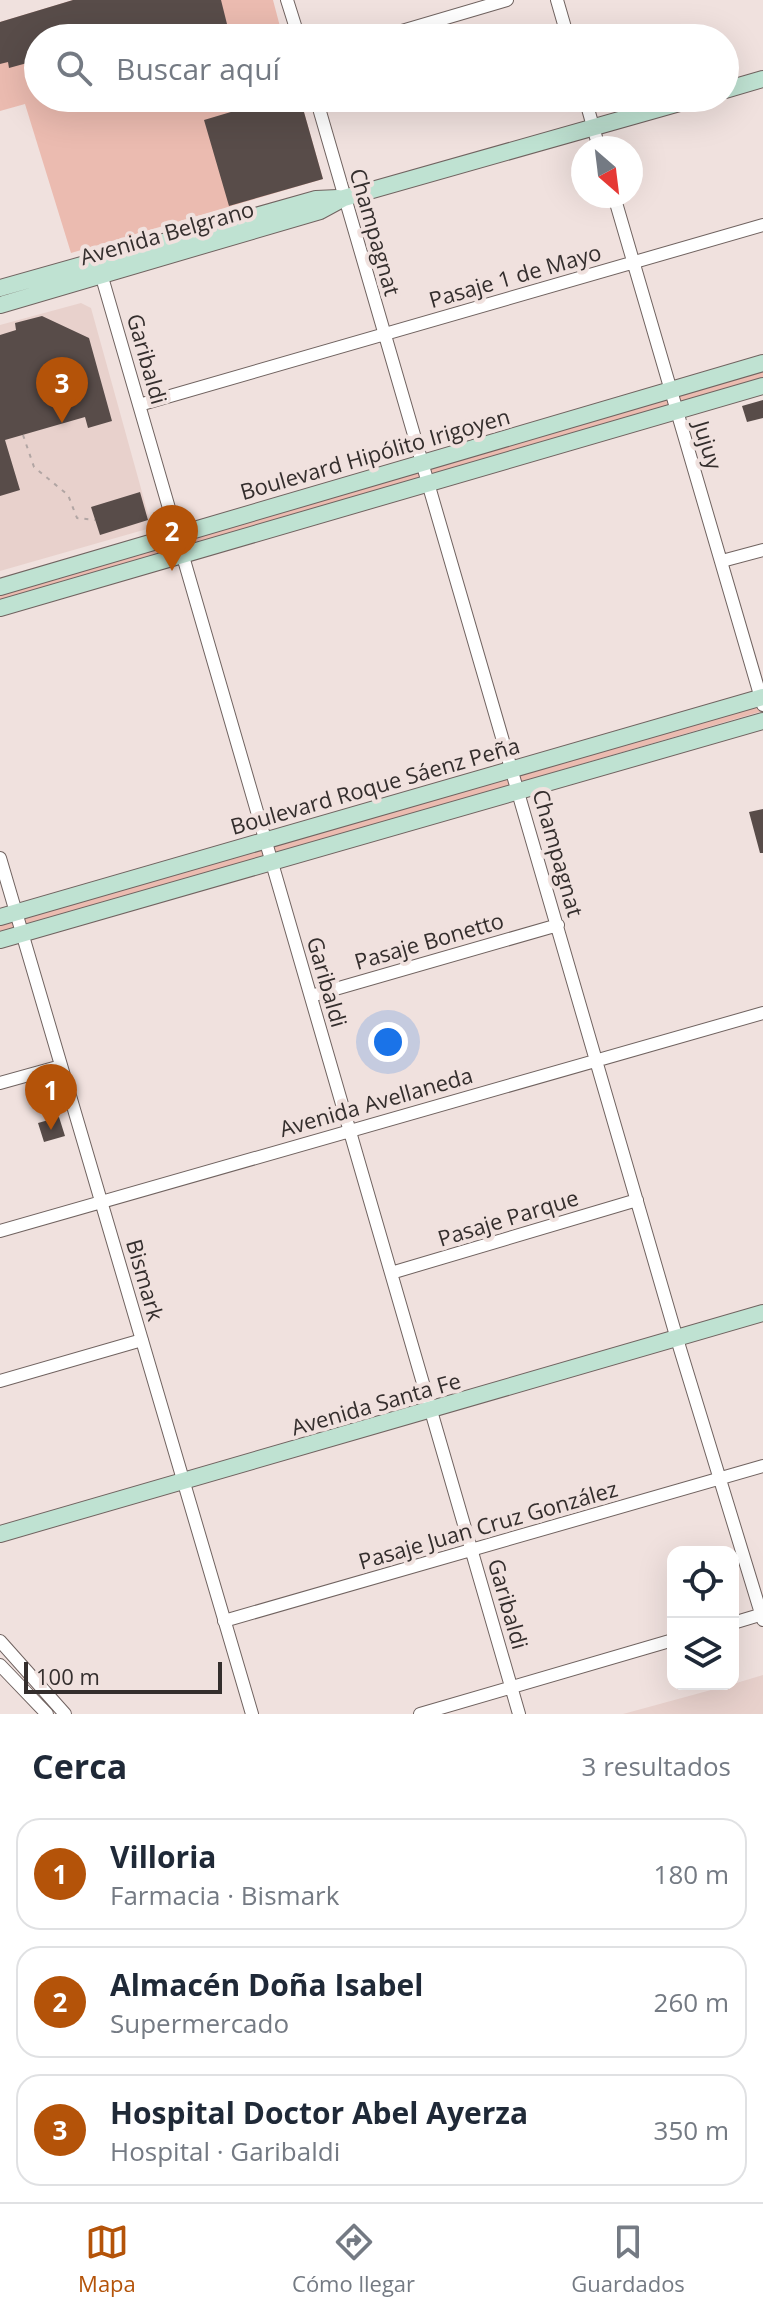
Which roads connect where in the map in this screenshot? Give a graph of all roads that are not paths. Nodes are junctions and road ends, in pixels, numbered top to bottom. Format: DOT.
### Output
graph roads {
  1 [pos="287,0"];
  2 [pos="507,0"];
  3 [pos="557,0"];
  4 [pos="295,24"];
  5 [pos="426,24"];
  6 [pos="564,24"];
  7 [pos="763,79"];
  8 [pos="739,86"];
  9 [pos="320,112"];
  10 [pos="589,112"];
  11 [pos="648,112"];
  12 [pos="593,128"];
  13 [pos="595,136"];
  14 [pos="344,198"];
  15 [pos="618,208"];
  16 [pos="763,225"];
  17 [pos="634,263"];
  18 [pos="99,268"];
  19 [pos="0,288"];
  20 [pos="0,305"];
  21 [pos="384,335"];
  22 [pos="763,363"];
  23 [pos="763,386"];
  24 [pos="671,390"];
  25 [pos="139,405"];
  26 [pos="677,411"];
  27 [pos="420,463"];
  28 [pos="426,484"];
  29 [pos="177,535"];
  30 [pos="763,550"];
  31 [pos="183,555"];
  32 [pos="722,561"];
  33 [pos="0,587"];
  34 [pos="0,608"];
  35 [pos="762,700"];
  36 [pos="763,721"];
  37 [pos="512,769"];
  38 [pos="519,792"];
  39 [pos="266,841"];
  40 [pos="0,858"];
  41 [pos="272,864"];
  42 [pos="8,914"];
  43 [pos="558,925"];
  44 [pos="22,934"];
  45 [pos="0,940"];
  46 [pos="311,996"];
  47 [pos="763,1013"];
  48 [pos="597,1061"];
  49 [pos="61,1066"];
  50 [pos="0,1083"];
  51 [pos="350,1130"];
  52 [pos="637,1200"];
  53 [pos="101,1202"];
  54 [pos="0,1231"];
  55 [pos="391,1273"];
  56 [pos="763,1313"];
  57 [pos="677,1339"];
  58 [pos="142,1340"];
  59 [pos="0,1381"];
  60 [pos="431,1411"];
  61 [pos="763,1466"];
  62 [pos="722,1479"];
  63 [pos="183,1482"];
  64 [pos="0,1534"];
  65 [pos="472,1551"];
  66 [pos="763,1616"];
  67 [pos="224,1621"];
  68 [pos="739,1622"];
  69 [pos="0,1641"];
  70 [pos="667,1642"];
  71 [pos="0,1665"];
  72 [pos="511,1687"];
  73 [pos="47,1714"];
  74 [pos="65,1714"];
  75 [pos="252,1714"];
  76 [pos="420,1714"];
  77 [pos="519,1714"];
  1 -- 4 [label="street"];
  2 -- 5 [label="street"];
  3 -- 6 [label="street"];
  7 -- 8 [label="street"];
  9 -- 14 [label="street, Champagnat"];
  10 -- 12 [label="street"];
  11 -- 12 [label="street, Avenida Belgrano"];
  12 -- 13 [label="street"];
  12 -- 14 [label="street, Avenida Belgrano"];
  14 -- 18 [label="street, Avenida Belgrano"];
  14 -- 21 [label="street, Champagnat"];
  15 -- 17 [label="street, Jujuy"];
  16 -- 17 [label="street, Pasaje 1 de Mayo"];
  17 -- 21 [label="street, Pasaje 1 de Mayo"];
  17 -- 24 [label="street, Jujuy"];
  18 -- 19 [label="street, Avenida Belgrano"];
  18 -- 20 [label="street, Avenida Belgrano"];
  18 -- 25 [label="street, Garibaldi"];
  21 -- 25 [label="street, Pasaje 1 de Mayo"];
  21 -- 27 [label="street, Champagnat"];
  22 -- 24 [label="street, Boulevard Hipólito Irigoyen"];
  23 -- 26 [label="street, Boulevard Hipólito Irigoyen"];
  24 -- 26 [label="street, Jujuy"];
  24 -- 27 [label="street, Boulevard Hipólito Irigoyen"];
  25 -- 29 [label="street, Garibaldi"];
  26 -- 28 [label="street, Boulevard Hipólito Irigoyen"];
  26 -- 32 [label="street, Jujuy"];
  27 -- 28 [label="street, Champagnat"];
  27 -- 29 [label="street, Boulevard Hipólito Irigoyen"];
  28 -- 31 [label="street, Boulevard Hipólito Irigoyen"];
  28 -- 37 [label="street, Champagnat"];
  29 -- 31 [label="street, Garibaldi"];
  29 -- 33 [label="street, Boulevard Hipólito Irigoyen"];
  30 -- 32 [label="street"];
  31 -- 34 [label="street, Boulevard Hipólito Irigoyen"];
  31 -- 39 [label="street, Garibaldi"];
  32 -- 35 [label="street, Jujuy"];
  35 -- 37 [label="street, Boulevard Roque Sáenz Peña"];
  36 -- 38 [label="street, Boulevard Roque Sáenz Peña"];
  37 -- 38 [label="street, Champagnat"];
  37 -- 39 [label="street, Boulevard Roque Sáenz Peña"];
  38 -- 41 [label="street, Boulevard Roque Sáenz Peña"];
  38 -- 43 [label="street, Champagnat"];
  39 -- 41 [label="street, Garibaldi"];
  39 -- 42 [label="street, Boulevard Roque Sáenz Peña"];
  40 -- 42 [label="street, Bismark"];
  41 -- 44 [label="street, Boulevard Roque Sáenz Peña"];
  41 -- 46 [label="street, Garibaldi"];
  42 -- 44 [label="street, Bismark"];
  43 -- 46 [label="street, Pasaje Bonetto"];
  43 -- 48 [label="street, Champagnat"];
  44 -- 45 [label="street, Boulevard Roque Sáenz Peña"];
  44 -- 49 [label="street, Bismark"];
  46 -- 51 [label="street, Garibaldi"];
  47 -- 48 [label="street, Avenida Avellaneda"];
  48 -- 51 [label="street, Avenida Avellaneda"];
  48 -- 52 [label="street, Champagnat"];
  49 -- 50 [label="street"];
  49 -- 53 [label="street, Bismark"];
  51 -- 53 [label="street, Avenida Avellaneda"];
  51 -- 55 [label="street, Garibaldi"];
  52 -- 55 [label="street, Pasaje Parque"];
  52 -- 57 [label="street, Champagnat"];
  53 -- 54 [label="street, Avenida Avellaneda"];
  53 -- 58 [label="street, Bismark"];
  55 -- 60 [label="street, Garibaldi"];
  56 -- 57 [label="street, Avenida Santa Fe"];
  57 -- 60 [label="street, Avenida Santa Fe"];
  57 -- 62 [label="street, Champagnat"];
  58 -- 59 [label="street"];
  58 -- 63 [label="street, Bismark"];
  60 -- 63 [label="street, Avenida Santa Fe"];
  60 -- 65 [label="street, Garibaldi"];
  61 -- 62 [label="street, Pasaje Juan Cruz González"];
  62 -- 65 [label="street, Pasaje Juan Cruz González"];
  62 -- 66 [label="street, Champagnat"];
  63 -- 64 [label="street, Avenida Santa Fe"];
  63 -- 67 [label="street, Bismark"];
  65 -- 67 [label="street, Pasaje Juan Cruz González"];
  65 -- 72 [label="street, Garibaldi"];
  66 -- 68 [label="street"];
  67 -- 75 [label="street, Bismark"];
  69 -- 74 [label="street"];
  70 -- 72 [label="street"];
  71 -- 73 [label="street"];
  72 -- 76 [label="street"];
  72 -- 77 [label="street, Garibaldi"];
}
